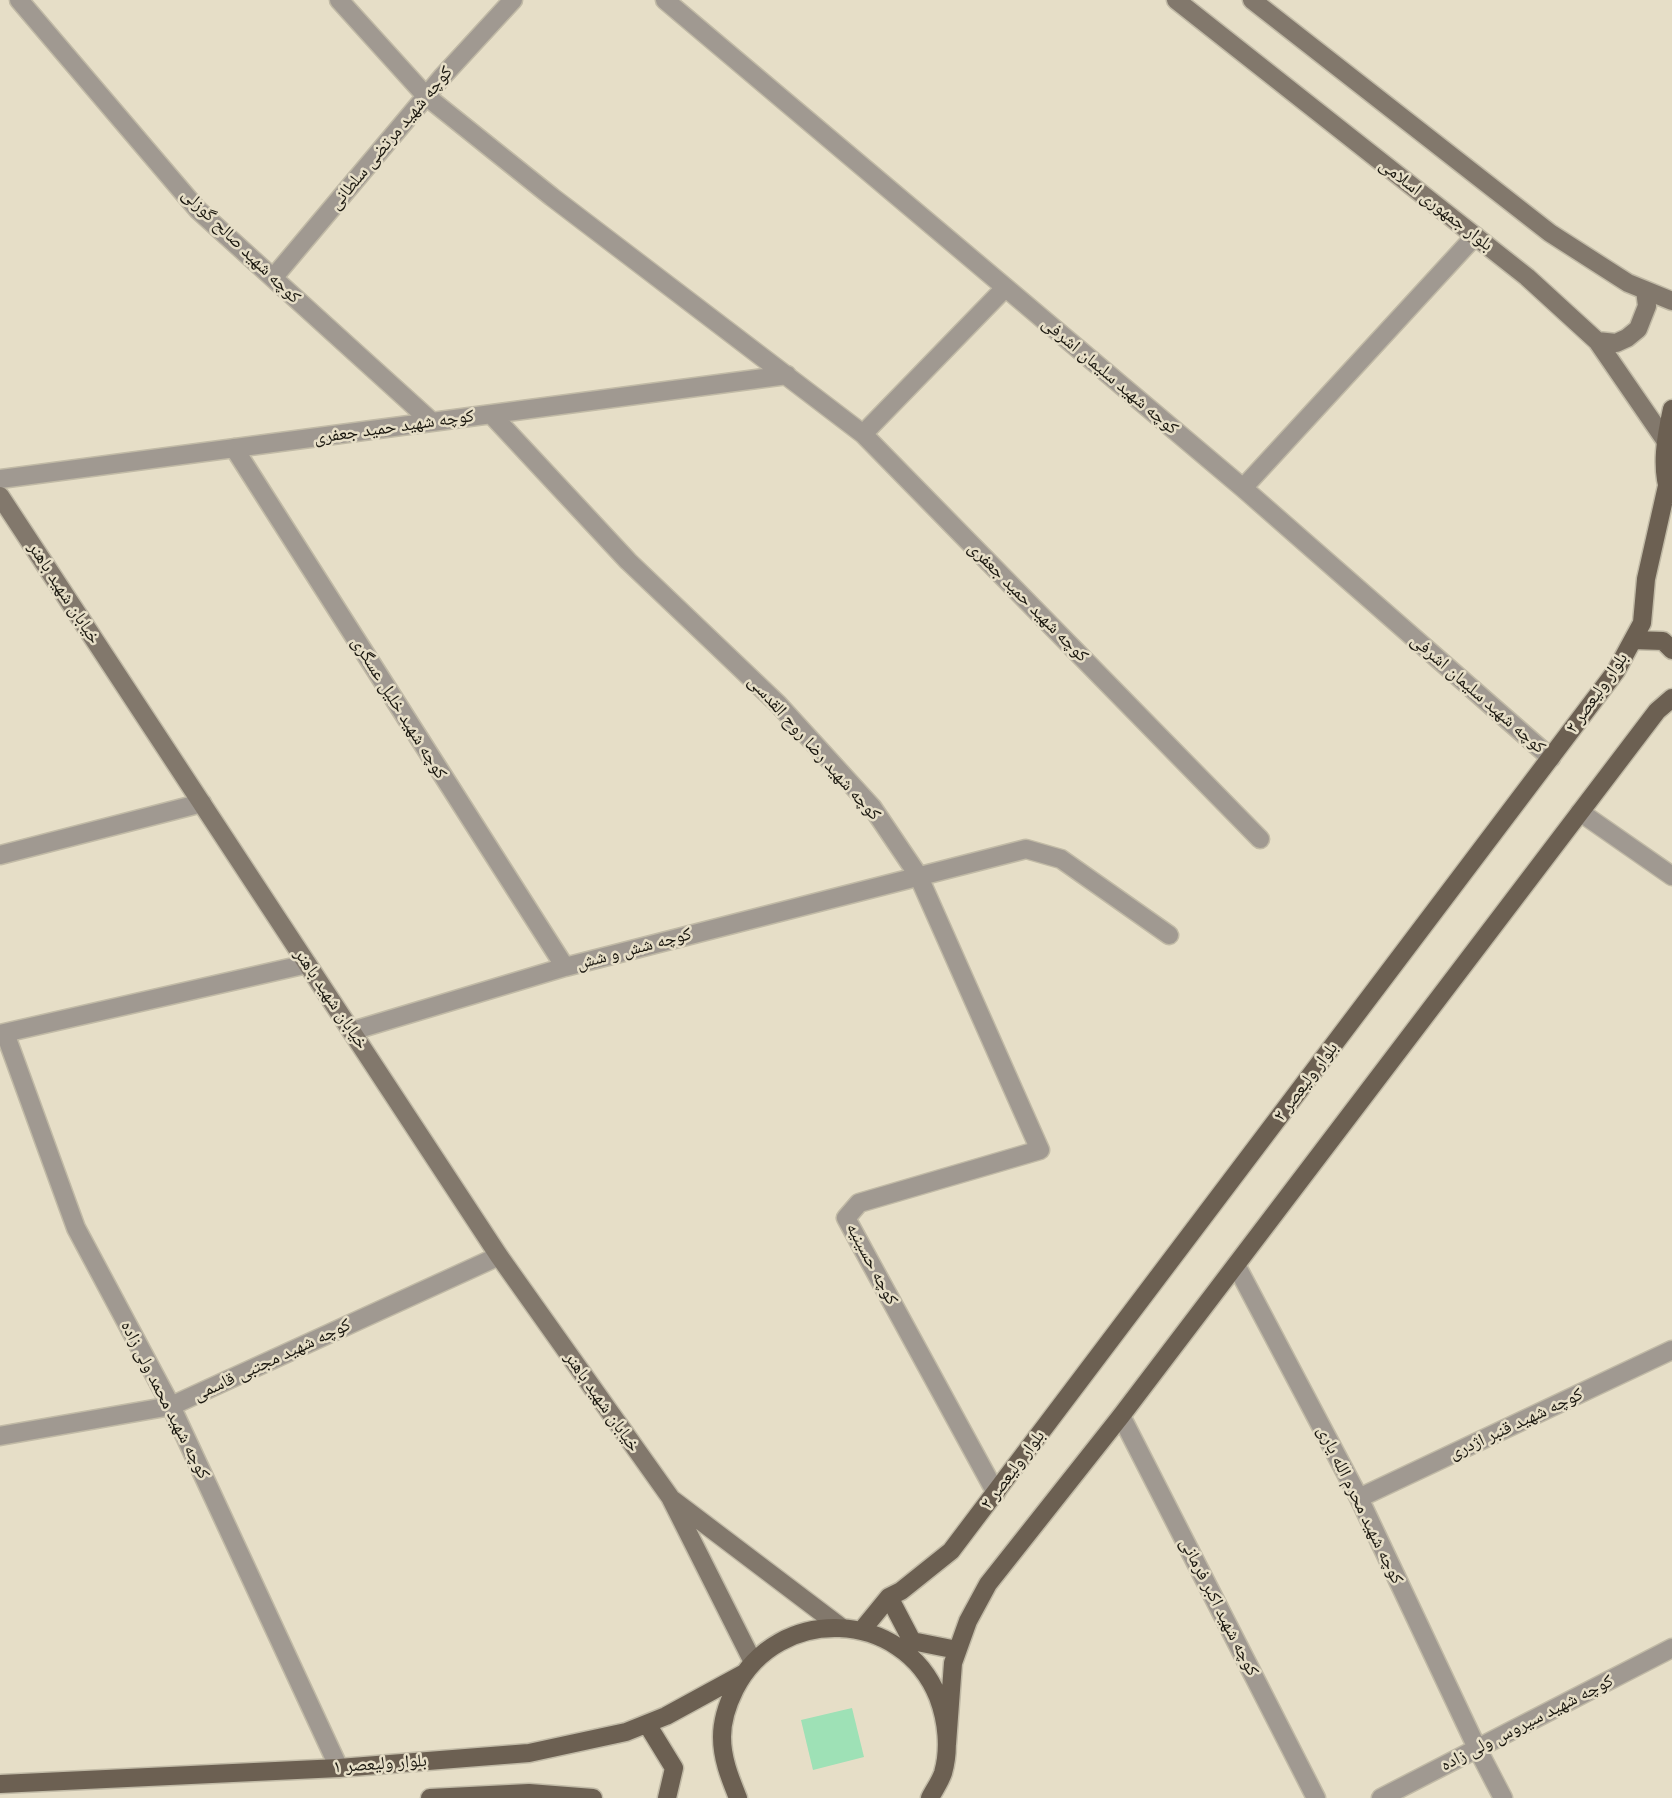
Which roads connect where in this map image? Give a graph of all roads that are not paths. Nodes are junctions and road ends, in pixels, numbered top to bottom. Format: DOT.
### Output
graph roads {
  1 [pos="19,0"];
  2 [pos="339,0"];
  3 [pos="513,0"];
  4 [pos="665,0"];
  5 [pos="1176,0"];
  6 [pos="1252,0"];
  7 [pos="426,96"];
  8 [pos="1475,236"];
  9 [pos="273,278"];
  10 [pos="1005,288"];
  11 [pos="1645,290"];
  12 [pos="1672,301"];
  13 [pos="1597,340"];
  14 [pos="787,375"];
  15 [pos="1672,409"];
  16 [pos="491,414"];
  17 [pos="432,422"];
  18 [pos="863,434"];
  19 [pos="1665,440"];
  20 [pos="234,448"];
  21 [pos="0,479"];
  22 [pos="1243,488"];
  23 [pos="1670,493"];
  24 [pos="0,496"];
  25 [pos="1633,640"];
  26 [pos="1672,650"];
  27 [pos="1672,698"];
  28 [pos="1551,758"];
  29 [pos="202,803"];
  30 [pos="1580,812"];
  31 [pos="1260,839"];
  32 [pos="0,855"];
  33 [pos="918,875"];
  34 [pos="1672,876"];
  35 [pos="1169,935"];
  36 [pos="307,964"];
  37 [pos="565,967"];
  38 [pos="352,1031"];
  39 [pos="3,1033"];
  40 [pos="1040,1150"];
  41 [pos="499,1256"];
  42 [pos="1236,1265"];
  43 [pos="1672,1350"];
  44 [pos="171,1406"];
  45 [pos="1121,1416"];
  46 [pos="0,1436"];
  47 [pos="996,1493"];
  48 [pos="670,1497"];
  49 [pos="1359,1498"];
  50 [pos="889,1597"];
  51 [pos="842,1628"];
  52 [pos="862,1630"];
  53 [pos="1672,1648"];
  54 [pos="957,1650"];
  55 [pos="748,1668"];
  56 [pos="647,1724"];
  57 [pos="947,1744"];
  58 [pos="1477,1748"];
  59 [pos="339,1767"];
  60 [pos="0,1784"];
  61 [pos="430,1798"];
  62 [pos="593,1798"];
  63 [pos="667,1798"];
  64 [pos="738,1798"];
  65 [pos="930,1798"];
  66 [pos="1316,1798"];
  67 [pos="1382,1798"];
  68 [pos="1503,1798"];
  1 -- 9 [label="street, کوچه شهید صالح گوزلی"];
  2 -- 7 [label="street, کوچه شهید حمید جعفری"];
  3 -- 7 [label="street, کوچه شهید مرتضی سلطانی"];
  4 -- 10 [label="street, کوچه شهید سلیمان اشرفی"];
  5 -- 8 [label="main road, بلوار جمهوری اسلامی"];
  6 -- 11 [label="main road"];
  7 -- 9 [label="street, کوچه شهید مرتضی سلطانی"];
  7 -- 14 [label="street, کوچه شهید حمید جعفری"];
  8 -- 13 [label="main road, بلوار جمهوری اسلامی"];
  8 -- 22 [label="street"];
  9 -- 17 [label="street, کوچه شهید صالح گوزلی"];
  10 -- 18 [label="street"];
  10 -- 22 [label="street, کوچه شهید سلیمان اشرفی"];
  11 -- 12 [label="main road"];
  11 -- 13 [label="main road"];
  13 -- 19 [label="main road, بلوار جمهوری اسلامی"];
  14 -- 16 [label="street, کوچه شهید حمید جعفری"];
  14 -- 18 [label="street, کوچه شهید حمید جعفری"];
  15 -- 19 [label="main road, بلوار ولیعصر ۲"];
  16 -- 17 [label="street, کوچه شهید حمید جعفری"];
  16 -- 33 [label="street, کوچه شهید رضا روح القدسی"];
  17 -- 20 [label="street, کوچه شهید حمید جعفری"];
  18 -- 31 [label="street, کوچه شهید حمید جعفری"];
  19 -- 23 [label="main road, بلوار ولیعصر ۲"];
  20 -- 21 [label="street, کوچه شهید حمید جعفری"];
  20 -- 37 [label="street, کوچه شهید خلیل عسگری"];
  22 -- 28 [label="street, کوچه شهید سلیمان اشرفی"];
  23 -- 25 [label="main road, بلوار ولیعصر ۲"];
  24 -- 29 [label="main road, خیابان شهید باهنر"];
  25 -- 26 [label="main road"];
  25 -- 28 [label="main road, بلوار ولیعصر ۲"];
  27 -- 30 [label="main road"];
  28 -- 47 [label="main road, بلوار ولیعصر ۲"];
  29 -- 32 [label="street"];
  29 -- 36 [label="main road, خیابان شهید باهنر"];
  30 -- 34 [label="street"];
  30 -- 42 [label="main road"];
  33 -- 35 [label="street, کوچه شش و شش"];
  33 -- 37 [label="street, کوچه شش و شش"];
  33 -- 40 [label="street, کوچه شهید رضا روح القدسی"];
  36 -- 38 [label="main road, خیابان شهید باهنر"];
  36 -- 39 [label="street"];
  37 -- 38 [label="street, کوچه شش و شش"];
  38 -- 41 [label="main road, خیابان شهید باهنر"];
  39 -- 44 [label="street, کوچه شهید محمد ولی زاده"];
  40 -- 47 [label="street, کوچه حسینیه"];
  41 -- 44 [label="street, کوچه شهید مجتبی قاسمی"];
  41 -- 48 [label="main road, خیابان شهید باهنر"];
  42 -- 45 [label="main road"];
  42 -- 49 [label="street, کوچه شهید محرم الله یاری"];
  43 -- 49 [label="street, کوچه شهید قنبر اژدری"];
  44 -- 46 [label="street, کوچه شهید مجتبی قاسمی"];
  44 -- 59 [label="street, کوچه شهید محمد ولی زاده"];
  45 -- 54 [label="main road"];
  45 -- 66 [label="street, کوچه شهید اکبر فرمانی"];
  47 -- 50 [label="main road, بلوار ولیعصر ۲"];
  48 -- 51 [label="main road, خیابان شهید باهنر"];
  48 -- 55 [label="main road, خیابان شهید باهنر"];
  49 -- 58 [label="street, کوچه شهید محرم الله یاری"];
  50 -- 52 [label="main road, بلوار ولیعصر ۲"];
  50 -- 54 [label="main road"];
  51 -- 52 [label="main road, بلوار ولیعصر ۱"];
  51 -- 55 [label="main road, بلوار ولیعصر ۱"];
  52 -- 57 [label="main road, بلوار ولیعصر ۱"];
  53 -- 58 [label="street, کوچه شهید سیروس ولی زاده"];
  54 -- 57 [label="main road"];
  55 -- 56 [label="main road, بلوار ولیعصر ۱"];
  55 -- 64 [label="main road"];
  56 -- 59 [label="main road, بلوار ولیعصر ۱"];
  56 -- 63 [label="main road"];
  57 -- 65 [label="main road"];
  58 -- 67 [label="street, کوچه شهید سیروس ولی زاده"];
  58 -- 68 [label="street, کوچه شهید محرم الله یاری"];
  59 -- 60 [label="main road, بلوار ولیعصر ۱"];
  61 -- 62 [label="main road, بلوار ولیعصر ۱"];
}
